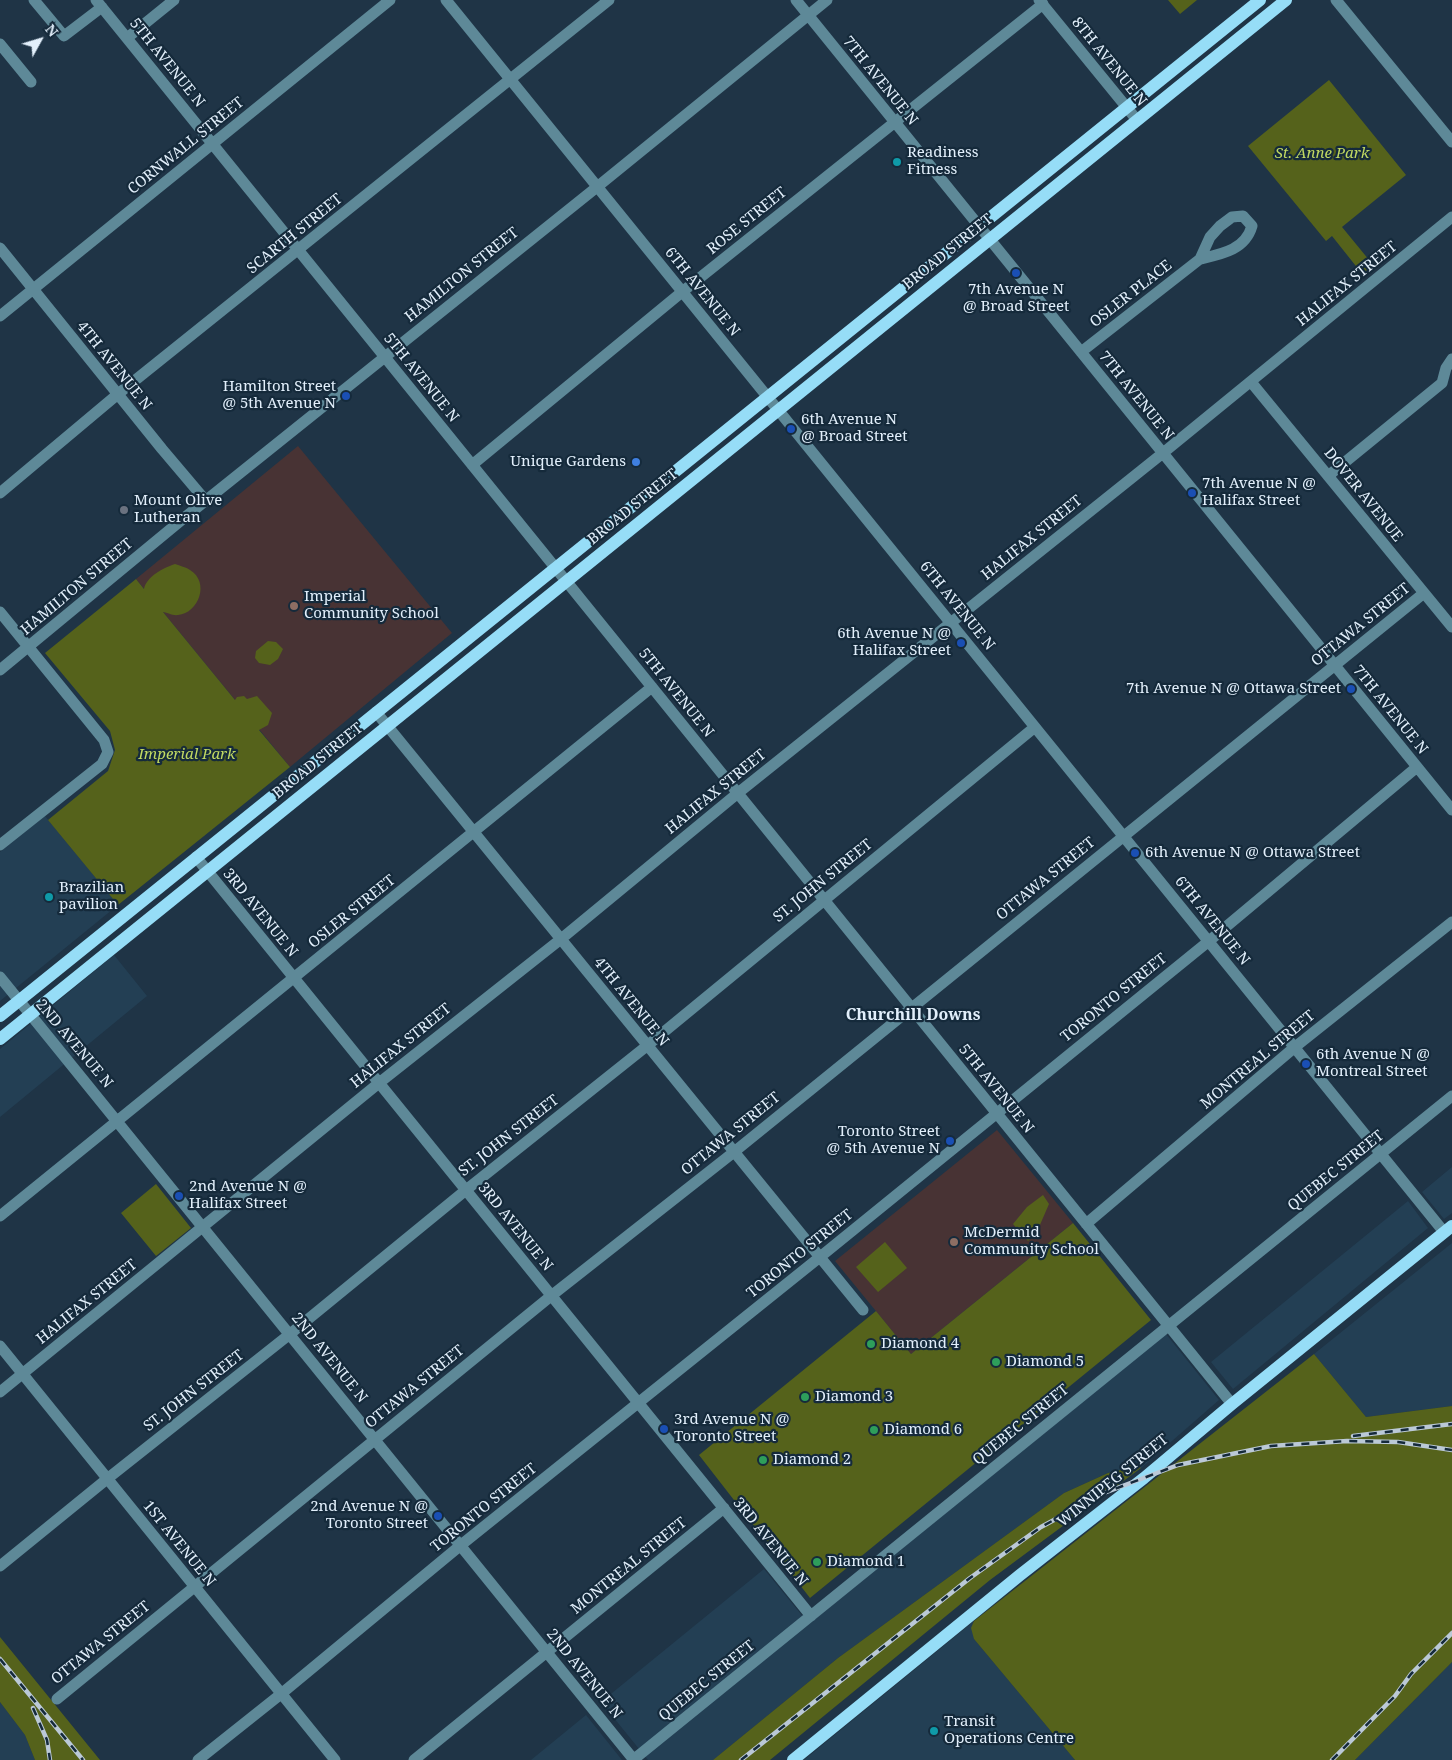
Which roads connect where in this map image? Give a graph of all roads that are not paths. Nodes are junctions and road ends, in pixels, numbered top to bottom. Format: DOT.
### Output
graph roads {
  1 [pos="34,0"];
  2 [pos="174,0"];
  3 [pos="390,0"];
  4 [pos="446,0"];
  5 [pos="609,0"];
  6 [pos="796,0"];
  7 [pos="827,0"];
  8 [pos="1260,0"];
  9 [pos="1286,0"];
  10 [pos="1336,0"];
  11 [pos="1041,2"];
  12 [pos="99,3"];
  13 [pos="808,16"];
  14 [pos="127,38"];
  15 [pos="0,44"];
  16 [pos="511,80"];
  17 [pos="31,82"];
  18 [pos="1127,108"];
  19 [pos="1137,120"];
  20 [pos="894,123"];
  21 [pos="1452,142"];
  22 [pos="213,144"];
  23 [pos="597,187"];
  24 [pos="1452,217"];
  25 [pos="978,226"];
  26 [pos="990,240"];
  27 [pos="0,248"];
  28 [pos="298,250"];
  29 [pos="1200,259"];
  30 [pos="33,289"];
  31 [pos="682,292"];
  32 [pos="0,316"];
  33 [pos="1081,352"];
  34 [pos="385,357"];
  35 [pos="1452,359"];
  36 [pos="1251,382"];
  37 [pos="1447,383"];
  38 [pos="118,394"];
  39 [pos="768,397"];
  40 [pos="778,410"];
  41 [pos="1163,453"];
  42 [pos="472,465"];
  43 [pos="1328,476"];
  44 [pos="0,493"];
  45 [pos="206,501"];
  46 [pos="555,568"];
  47 [pos="566,582"];
  48 [pos="1424,593"];
  49 [pos="0,612"];
  50 [pos="950,623"];
  51 [pos="1452,627"];
  52 [pos="28,647"];
  53 [pos="1334,665"];
  54 [pos="0,670"];
  55 [pos="652,687"];
  56 [pos="376,712"];
  57 [pos="388,726"];
  58 [pos="1035,727"];
  59 [pos="1417,767"];
  60 [pos="738,794"];
  61 [pos="1452,810"];
  62 [pos="474,833"];
  63 [pos="1123,836"];
  64 [pos="0,845"];
  65 [pos="196,857"];
  66 [pos="208,872"];
  67 [pos="824,900"];
  68 [pos="1452,922"];
  69 [pos="561,939"];
  70 [pos="1208,941"];
  71 [pos="0,977"];
  72 [pos="293,978"];
  73 [pos="19,1000"];
  74 [pos="911,1008"];
  75 [pos="30,1014"];
  76 [pos="0,1016"];
  77 [pos="0,1039"];
  78 [pos="648,1046"];
  79 [pos="1295,1047"];
  80 [pos="379,1083"];
  81 [pos="1452,1096"];
  82 [pos="996,1113"];
  83 [pos="118,1121"];
  84 [pos="734,1152"];
  85 [pos="1381,1154"];
  86 [pos="466,1190"];
  87 [pos="0,1216"];
  88 [pos="1086,1224"];
  89 [pos="204,1227"];
  90 [pos="1448,1229"];
  91 [pos="820,1257"];
  92 [pos="551,1296"];
  93 [pos="863,1310"];
  94 [pos="1168,1325"];
  95 [pos="290,1334"];
  96 [pos="0,1346"];
  97 [pos="22,1374"];
  98 [pos="0,1392"];
  99 [pos="638,1403"];
  100 [pos="1232,1404"];
  101 [pos="375,1439"];
  102 [pos="107,1479"];
  103 [pos="724,1508"];
  104 [pos="461,1545"];
  105 [pos="0,1566"];
  106 [pos="194,1587"];
  107 [pos="811,1616"];
  108 [pos="547,1652"];
  109 [pos="281,1694"];
  110 [pos="57,1699"];
  111 [pos="198,1760"];
  112 [pos="335,1760"];
  113 [pos="414,1760"];
  114 [pos="634,1760"];
  115 [pos="793,1760"];
  1 -- 12 [label="street"];
  2 -- 14 [label="street"];
  3 -- 22 [label="street, CORNWALL STREET"];
  4 -- 16 [label="street, 6TH AVENUE N"];
  5 -- 16 [label="street, SCARTH STREET"];
  6 -- 13 [label="street, 7TH AVENUE N"];
  7 -- 13 [label="street, HAMILTON STREET"];
  8 -- 18 [label="main road, BROAD STREET"];
  9 -- 19 [label="main road, BROAD STREET"];
  10 -- 21 [label="street"];
  11 -- 18 [label="street, 8TH AVENUE N"];
  11 -- 20 [label="street, ROSE STREET"];
  12 -- 14 [label="street, 5TH AVENUE N"];
  13 -- 20 [label="street, 7TH AVENUE N"];
  13 -- 23 [label="street, HAMILTON STREET"];
  14 -- 22 [label="street, 5TH AVENUE N"];
  15 -- 17 [label="street"];
  16 -- 23 [label="street, 6TH AVENUE N"];
  16 -- 28 [label="street, SCARTH STREET"];
  18 -- 19 [label="street, 8TH AVENUE N"];
  18 -- 25 [label="main road, BROAD STREET"];
  19 -- 26 [label="main road, BROAD STREET"];
  20 -- 25 [label="street, 7TH AVENUE N"];
  20 -- 31 [label="street, ROSE STREET"];
  22 -- 28 [label="street, 5TH AVENUE N"];
  22 -- 30 [label="street, CORNWALL STREET"];
  23 -- 31 [label="street, 6TH AVENUE N"];
  23 -- 34 [label="street, HAMILTON STREET"];
  24 -- 36 [label="street, HALIFAX STREET"];
  25 -- 26 [label="street, 7TH AVENUE N"];
  25 -- 39 [label="main road, BROAD STREET"];
  26 -- 33 [label="street, 7TH AVENUE N"];
  26 -- 40 [label="main road, BROAD STREET"];
  27 -- 30 [label="street, 4TH AVENUE N"];
  28 -- 34 [label="street, 5TH AVENUE N"];
  28 -- 38 [label="street, SCARTH STREET"];
  29 -- 29 [label="street, OSLER PLACE"];
  29 -- 33 [label="street, OSLER PLACE"];
  30 -- 32 [label="street, CORNWALL STREET"];
  30 -- 38 [label="street, 4TH AVENUE N"];
  31 -- 39 [label="street, 6TH AVENUE N"];
  31 -- 42 [label="street, ROSE STREET"];
  33 -- 41 [label="street, 7TH AVENUE N"];
  34 -- 42 [label="street, 5TH AVENUE N"];
  34 -- 45 [label="street, HAMILTON STREET"];
  35 -- 37 [label="street"];
  36 -- 41 [label="street, HALIFAX STREET"];
  36 -- 43 [label="street, DOVER AVENUE"];
  37 -- 43 [label="street"];
  38 -- 44 [label="street, SCARTH STREET"];
  38 -- 45 [label="street, 4TH AVENUE N"];
  39 -- 40 [label="street, 6TH AVENUE N"];
  39 -- 46 [label="main road, BROAD STREET"];
  40 -- 47 [label="main road, BROAD STREET"];
  40 -- 50 [label="street, 6TH AVENUE N"];
  41 -- 50 [label="street, HALIFAX STREET"];
  41 -- 53 [label="street, 7TH AVENUE N"];
  42 -- 46 [label="street, 5TH AVENUE N"];
  43 -- 48 [label="street, DOVER AVENUE"];
  45 -- 52 [label="street, HAMILTON STREET"];
  46 -- 47 [label="street, 5TH AVENUE N"];
  46 -- 56 [label="main road, BROAD STREET"];
  47 -- 55 [label="street, 5TH AVENUE N"];
  47 -- 57 [label="main road, BROAD STREET"];
  48 -- 51 [label="street, DOVER AVENUE"];
  48 -- 53 [label="street, OTTAWA STREET"];
  49 -- 52 [label="street"];
  50 -- 58 [label="street, 6TH AVENUE N"];
  50 -- 60 [label="street, HALIFAX STREET"];
  52 -- 54 [label="street, HAMILTON STREET"];
  52 -- 64 [label="street"];
  53 -- 59 [label="street, 7TH AVENUE N"];
  53 -- 63 [label="street, OTTAWA STREET"];
  55 -- 60 [label="street, 5TH AVENUE N"];
  55 -- 62 [label="street, OSLER STREET"];
  56 -- 57 [label="street, 4TH AVENUE N"];
  56 -- 65 [label="main road, BROAD STREET"];
  57 -- 62 [label="street, 4TH AVENUE N"];
  57 -- 66 [label="main road, BROAD STREET"];
  58 -- 63 [label="street, 6TH AVENUE N"];
  58 -- 67 [label="street, ST. JOHN STREET"];
  59 -- 61 [label="street, 7TH AVENUE N"];
  59 -- 70 [label="street, TORONTO STREET"];
  60 -- 67 [label="street, 5TH AVENUE N"];
  60 -- 69 [label="street, HALIFAX STREET"];
  62 -- 69 [label="street, 4TH AVENUE N"];
  62 -- 72 [label="street, OSLER STREET"];
  63 -- 70 [label="street, 6TH AVENUE N"];
  63 -- 74 [label="street, OTTAWA STREET"];
  65 -- 66 [label="street, 3RD AVENUE N"];
  65 -- 73 [label="main road, BROAD STREET"];
  66 -- 72 [label="street, 3RD AVENUE N"];
  66 -- 75 [label="main road, BROAD STREET"];
  67 -- 74 [label="street, 5TH AVENUE N"];
  67 -- 78 [label="street, ST. JOHN STREET"];
  68 -- 79 [label="street, MONTREAL STREET"];
  69 -- 78 [label="street, 4TH AVENUE N"];
  69 -- 80 [label="street, HALIFAX STREET"];
  70 -- 79 [label="street, 6TH AVENUE N"];
  70 -- 82 [label="street, TORONTO STREET"];
  71 -- 73 [label="street, 2ND AVENUE N"];
  72 -- 80 [label="street, 3RD AVENUE N"];
  72 -- 83 [label="street, OSLER STREET"];
  73 -- 75 [label="street, 2ND AVENUE N"];
  73 -- 76 [label="main road, BROAD STREET"];
  74 -- 82 [label="street, 5TH AVENUE N"];
  74 -- 84 [label="street, OTTAWA STREET"];
  75 -- 77 [label="main road, BROAD STREET"];
  75 -- 83 [label="street, 2ND AVENUE N"];
  78 -- 84 [label="street, 4TH AVENUE N"];
  78 -- 86 [label="street, ST. JOHN STREET"];
  79 -- 85 [label="street, 6TH AVENUE N"];
  79 -- 88 [label="street, MONTREAL STREET"];
  80 -- 86 [label="street, 3RD AVENUE N"];
  80 -- 89 [label="street, HALIFAX STREET"];
  81 -- 85 [label="street, QUEBEC STREET"];
  82 -- 88 [label="street, 5TH AVENUE N"];
  82 -- 91 [label="street, TORONTO STREET"];
  83 -- 87 [label="street, OSLER STREET"];
  83 -- 89 [label="street, 2ND AVENUE N"];
  84 -- 91 [label="street, 4TH AVENUE N"];
  84 -- 92 [label="street, OTTAWA STREET"];
  85 -- 90 [label="street, 6TH AVENUE N"];
  85 -- 94 [label="street, QUEBEC STREET"];
  86 -- 92 [label="street, 3RD AVENUE N"];
  86 -- 95 [label="street, ST. JOHN STREET"];
  88 -- 94 [label="street, 5TH AVENUE N"];
  89 -- 95 [label="street, 2ND AVENUE N"];
  89 -- 97 [label="street, HALIFAX STREET"];
  90 -- 100 [label="main road, WINNIPEG STREET"];
  91 -- 93 [label="street, 4TH AVENUE N"];
  91 -- 99 [label="street, TORONTO STREET"];
  92 -- 99 [label="street, 3RD AVENUE N"];
  92 -- 101 [label="street, OTTAWA STREET"];
  94 -- 100 [label="street, 5TH AVENUE N"];
  94 -- 107 [label="street, QUEBEC STREET"];
  95 -- 101 [label="street, 2ND AVENUE N"];
  95 -- 102 [label="street, ST. JOHN STREET"];
  96 -- 97 [label="street, 1ST AVENUE N"];
  97 -- 98 [label="street, HALIFAX STREET"];
  97 -- 102 [label="street, 1ST AVENUE N"];
  99 -- 103 [label="street, 3RD AVENUE N"];
  99 -- 104 [label="street, TORONTO STREET"];
  100 -- 115 [label="main road, WINNIPEG STREET"];
  101 -- 104 [label="street, 2ND AVENUE N"];
  101 -- 106 [label="street, OTTAWA STREET"];
  102 -- 105 [label="street, ST. JOHN STREET"];
  102 -- 106 [label="street, 1ST AVENUE N"];
  103 -- 107 [label="street, 3RD AVENUE N"];
  103 -- 108 [label="street, MONTREAL STREET"];
  104 -- 108 [label="street, 2ND AVENUE N"];
  104 -- 109 [label="street, TORONTO STREET"];
  106 -- 109 [label="street, 1ST AVENUE N"];
  106 -- 110 [label="street, OTTAWA STREET"];
  107 -- 114 [label="street, QUEBEC STREET"];
  108 -- 113 [label="street, MONTREAL STREET"];
  108 -- 114 [label="street, 2ND AVENUE N"];
  109 -- 111 [label="street, TORONTO STREET"];
  109 -- 112 [label="street, 1ST AVENUE N"];
}
